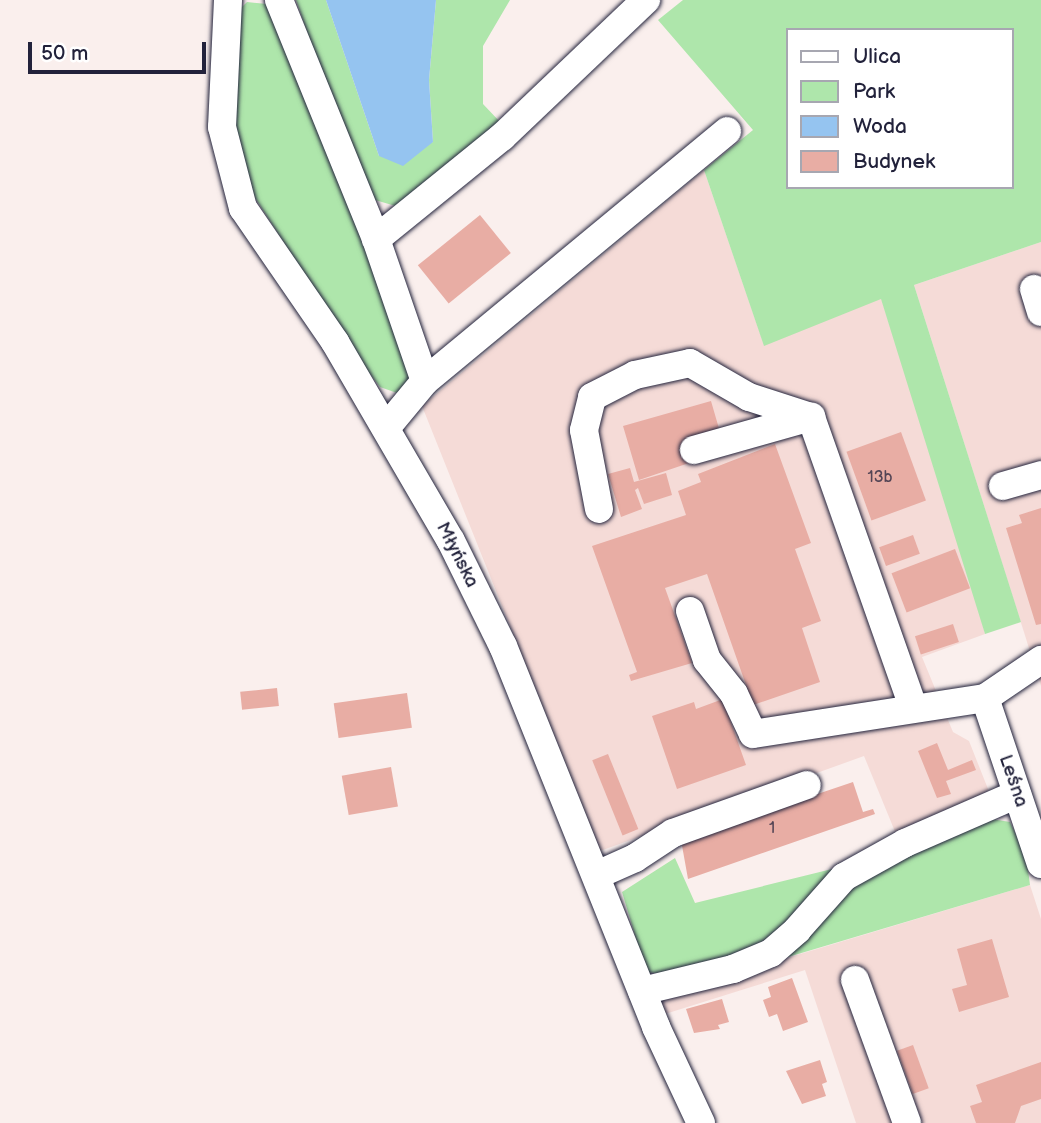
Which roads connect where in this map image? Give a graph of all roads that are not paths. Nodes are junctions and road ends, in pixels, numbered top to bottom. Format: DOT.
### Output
graph roads {
  1 [pos="228,0"];
  2 [pos="279,0"];
  3 [pos="646,0"];
  4 [pos="727,131"];
  5 [pos="376,239"];
  6 [pos="425,381"];
  7 [pos="811,417"];
  8 [pos="386,428"];
  9 [pos="694,450"];
  10 [pos="1041,475"];
  11 [pos="1003,486"];
  12 [pos="599,509"];
  13 [pos="690,611"];
  14 [pos="1041,660"];
  15 [pos="985,698"];
  16 [pos="913,707"];
  17 [pos="807,786"];
  18 [pos="1017,794"];
  19 [pos="1041,864"];
  20 [pos="597,875"];
  21 [pos="855,980"];
  22 [pos="642,991"];
  23 [pos="701,1123"];
  24 [pos="907,1123"];
  1 -- 8 [label="street, Młyńska"];
  2 -- 5 [label="street"];
  3 -- 5 [label="street"];
  4 -- 6 [label="street"];
  5 -- 6 [label="street"];
  6 -- 8 [label="street"];
  7 -- 9 [label="street"];
  7 -- 12 [label="street"];
  7 -- 16 [label="street"];
  8 -- 20 [label="street, Młyńska"];
  10 -- 11 [label="street"];
  13 -- 16 [label="street"];
  14 -- 15 [label="street"];
  15 -- 16 [label="street"];
  15 -- 18 [label="street, Leśna"];
  17 -- 20 [label="street"];
  18 -- 19 [label="street, Leśna"];
  18 -- 22 [label="street"];
  20 -- 22 [label="street, Młyńska"];
  21 -- 24 [label="street"];
  22 -- 23 [label="street, Młyńska"];
}
